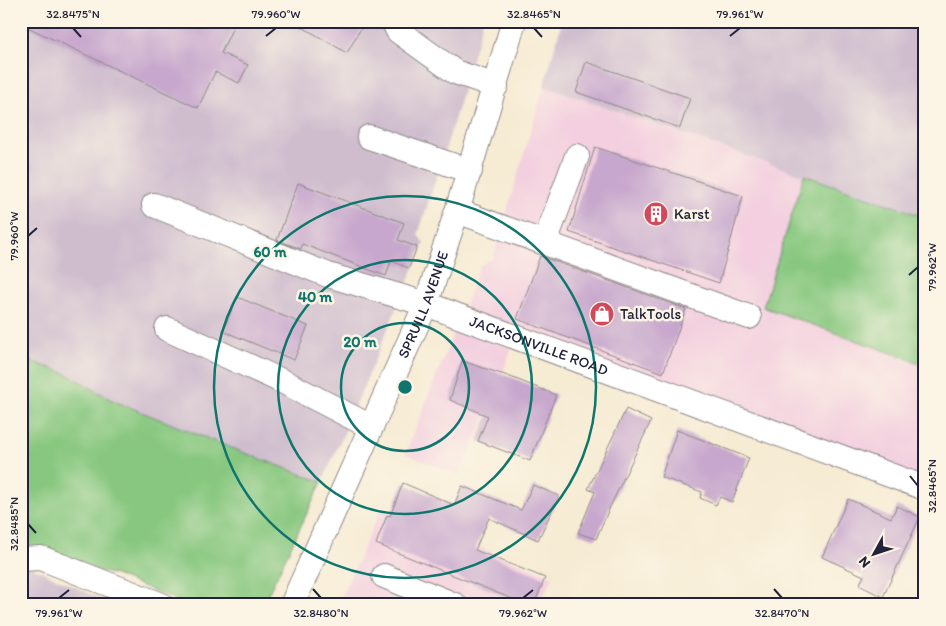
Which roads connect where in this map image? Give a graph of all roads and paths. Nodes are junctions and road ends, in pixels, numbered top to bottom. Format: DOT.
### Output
graph roads {
  1 [pos="392,21"];
  2 [pos="514,21"];
  3 [pos="496,86"];
  4 [pos="369,137"];
  5 [pos="578,156"];
  6 [pos="470,171"];
  7 [pos="154,205"];
  8 [pos="457,211"];
  9 [pos="545,242"];
  10 [pos="426,304"];
  11 [pos="749,317"];
  12 [pos="166,329"];
  13 [pos="371,427"];
  14 [pos="925,488"];
  15 [pos="21,559"];
  16 [pos="384,576"];
  17 [pos="425,600"];
  18 [pos="162,605"];
  19 [pos="292,605"];
  20 [pos="455,605"];
  1 -- 3 [label="street"];
  2 -- 3 [label="street, SPRUILL AVENUE"];
  3 -- 6 [label="street, SPRUILL AVENUE"];
  4 -- 6 [label="street"];
  5 -- 9 [label="street"];
  6 -- 8 [label="street, SPRUILL AVENUE"];
  7 -- 10 [label="street, JACKSONVILLE ROAD"];
  8 -- 9 [label="street"];
  8 -- 10 [label="street, SPRUILL AVENUE"];
  9 -- 11 [label="street"];
  10 -- 13 [label="street, SPRUILL AVENUE"];
  10 -- 14 [label="street, JACKSONVILLE ROAD"];
  12 -- 13 [label="street"];
  13 -- 19 [label="street, SPRUILL AVENUE"];
  15 -- 18 [label="street"];
  16 -- 17 [label="street"];
  17 -- 20 [label="street"];
}
